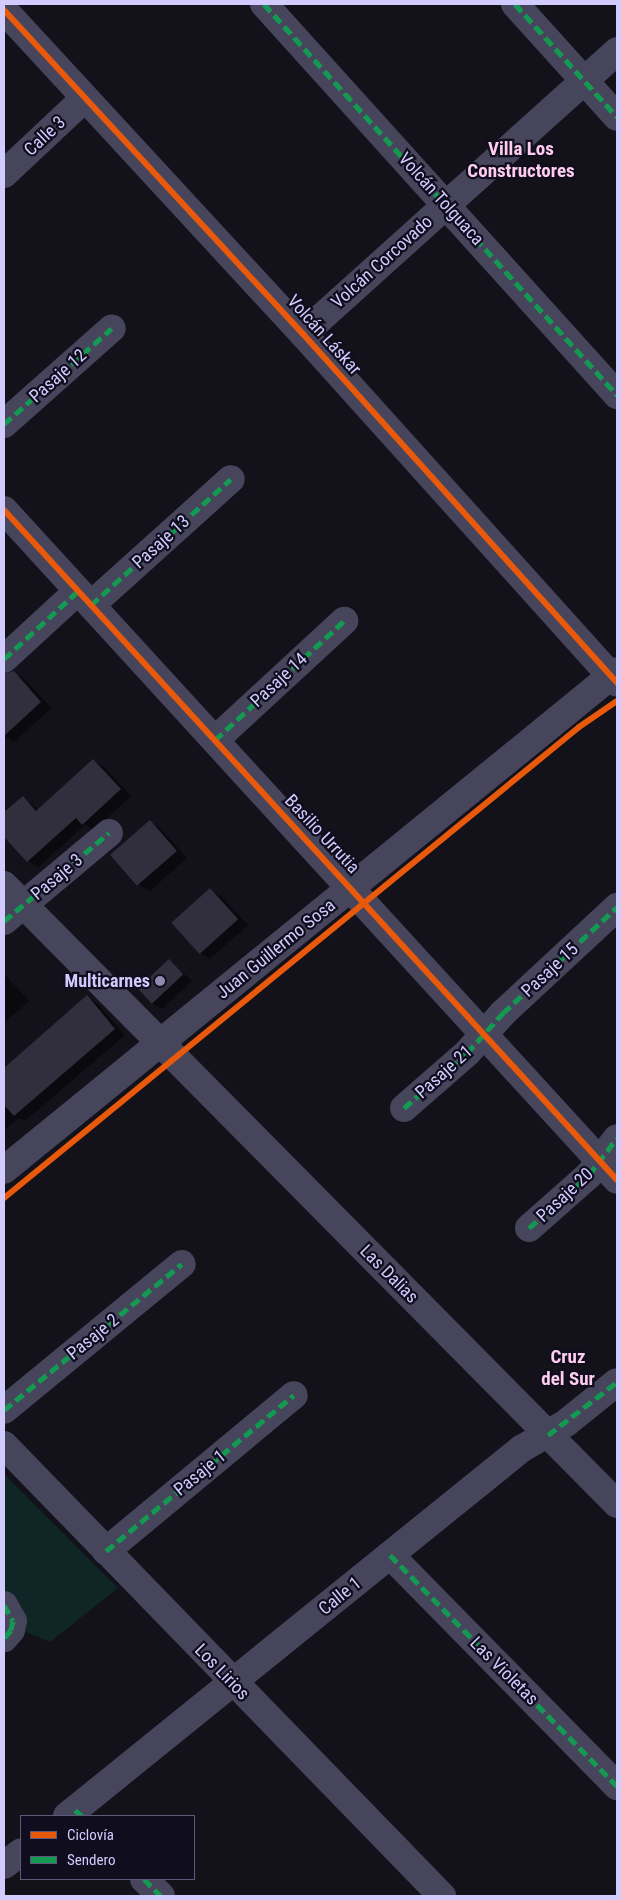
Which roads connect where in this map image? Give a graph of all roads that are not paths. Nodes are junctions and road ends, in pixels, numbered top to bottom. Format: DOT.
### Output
graph roads {
  1 [pos="264,4"];
  2 [pos="515,4"];
  3 [pos="4,10"];
  4 [pos="617,51"];
  5 [pos="584,81"];
  6 [pos="85,98"];
  7 [pos="617,116"];
  8 [pos="4,174"];
  9 [pos="446,205"];
  10 [pos="112,328"];
  11 [pos="303,334"];
  12 [pos="617,395"];
  13 [pos="4,424"];
  14 [pos="231,479"];
  15 [pos="4,510"];
  16 [pos="85,598"];
  17 [pos="344,620"];
  18 [pos="4,659"];
  19 [pos="615,676"];
  20 [pos="215,740"];
  21 [pos="109,833"];
  22 [pos="4,885"];
  23 [pos="351,888"];
  24 [pos="617,908"];
  25 [pos="14,913"];
  26 [pos="484,1034"];
  27 [pos="161,1043"];
  28 [pos="404,1108"];
  29 [pos="617,1138"];
  30 [pos="4,1170"];
  31 [pos="609,1170"];
  32 [pos="529,1228"];
  33 [pos="182,1264"];
  34 [pos="617,1382"];
  35 [pos="294,1396"];
  36 [pos="4,1410"];
  37 [pos="548,1435"];
  38 [pos="4,1445"];
  39 [pos="617,1504"];
  40 [pos="106,1551"];
  41 [pos="390,1556"];
  42 [pos="4,1604"];
  43 [pos="4,1638"];
  44 [pos="232,1683"];
  45 [pos="617,1786"];
  46 [pos="75,1814"];
  47 [pos="20,1853"];
  48 [pos="4,1865"];
  49 [pos="145,1880"];
  50 [pos="161,1896"];
  51 [pos="442,1896"];
  1 -- 9 [label="street, Volcán Tolguaca"];
  2 -- 5 [label="street"];
  3 -- 6 [label="street, Volcán Láskar"];
  4 -- 5 [label="street, Volcán Corcovado"];
  5 -- 7 [label="street"];
  5 -- 9 [label="street, Volcán Corcovado"];
  6 -- 8 [label="street, Calle 3"];
  6 -- 11 [label="street, Volcán Láskar"];
  9 -- 11 [label="street, Volcán Corcovado"];
  9 -- 12 [label="street, Volcán Tolguaca"];
  10 -- 13 [label="street, Pasaje 12"];
  11 -- 19 [label="street, Volcán Láskar"];
  14 -- 16 [label="street, Pasaje 13"];
  15 -- 16 [label="street, Basilio Urrutia"];
  16 -- 18 [label="street, Pasaje 13"];
  16 -- 20 [label="street, Basilio Urrutia"];
  17 -- 20 [label="street, Pasaje 14"];
  19 -- 23 [label="street, Juan Guillermo Sosa"];
  20 -- 23 [label="street, Basilio Urrutia"];
  21 -- 25 [label="street, Pasaje 3"];
  22 -- 25 [label="street, Las Dalias"];
  23 -- 26 [label="street, Basilio Urrutia"];
  23 -- 27 [label="street, Juan Guillermo Sosa"];
  24 -- 26 [label="street, Pasaje 15"];
  25 -- 27 [label="street, Las Dalias"];
  26 -- 28 [label="street, Pasaje 21"];
  26 -- 31 [label="street, Basilio Urrutia"];
  27 -- 30 [label="street, Juan Guillermo Sosa"];
  27 -- 37 [label="street, Las Dalias"];
  29 -- 31 [label="street, Pasaje 20"];
  31 -- 32 [label="street, Pasaje 20"];
  33 -- 36 [label="street, Pasaje 2"];
  34 -- 37 [label="street, Calle 1"];
  35 -- 40 [label="street, Pasaje 1"];
  37 -- 39 [label="street, Las Dalias"];
  37 -- 41 [label="street, Calle 1"];
  38 -- 40 [label="street, Los Lirios"];
  40 -- 44 [label="street, Los Lirios"];
  41 -- 44 [label="street, Calle 1"];
  41 -- 45 [label="street, Las Violetas"];
  42 -- 43 [label="street"];
  44 -- 46 [label="street, Calle 1"];
  44 -- 51 [label="street, Los Lirios"];
  47 -- 48 [label="street"];
  49 -- 50 [label="street"];
}
